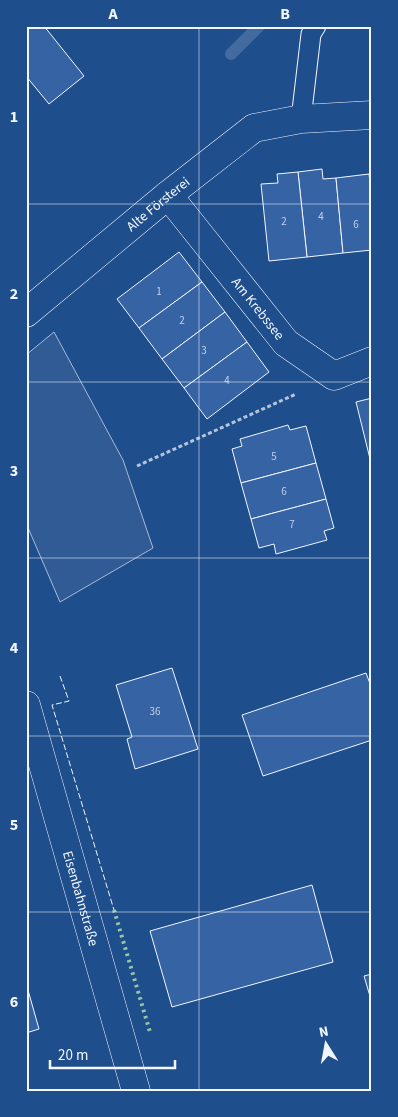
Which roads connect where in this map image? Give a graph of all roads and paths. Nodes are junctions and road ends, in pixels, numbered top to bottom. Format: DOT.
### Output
graph roads {
  1 [pos="316,26"];
  2 [pos="372,115"];
  3 [pos="301,119"];
  4 [pos="168,196"];
  5 [pos="26,313"];
  6 [pos="372,361"];
  7 [pos="334,376"];
  8 [pos="137,466"];
  9 [pos="26,705"];
  10 [pos="136,1091"];
  1 -- 3 [label="lane"];
  2 -- 3 [label="street, Alte Försterei"];
  3 -- 4 [label="street, Alte Försterei"];
  4 -- 5 [label="street, Alte Försterei"];
  4 -- 7 [label="street, Am Krebssee"];
  6 -- 7 [label="street"];
  7 -- 8 [label="path"];
  9 -- 10 [label="street, Eisenbahnstraße"];
}
